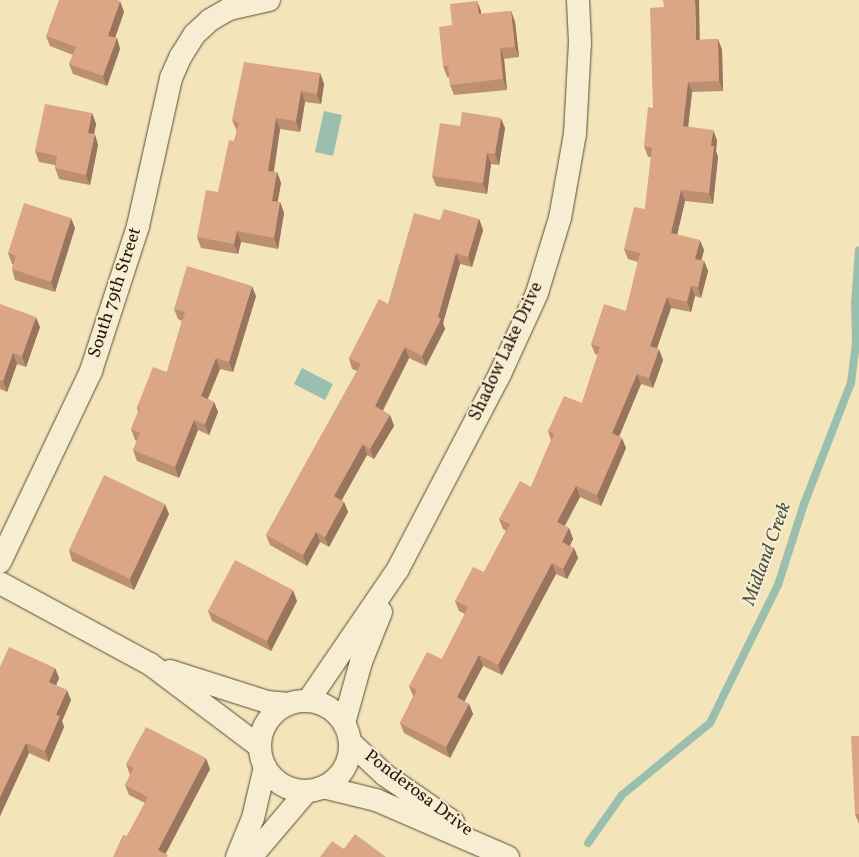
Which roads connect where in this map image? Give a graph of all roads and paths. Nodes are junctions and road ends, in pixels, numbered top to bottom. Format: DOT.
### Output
graph roads {
  1 [pos="269,0"];
  2 [pos="578,0"];
  3 [pos="0,562"];
  4 [pos="398,569"];
  5 [pos="0,583"];
  6 [pos="150,664"];
  7 [pos="298,702"];
  8 [pos="347,732"];
  9 [pos="262,757"];
  10 [pos="315,789"];
  11 [pos="487,846"];
  12 [pos="237,857"];
  13 [pos="251,857"];
  14 [pos="508,857"];
  1 -- 3 [label="street, South 79th Street"];
  2 -- 4 [label="street, Shadow Lake Drive"];
  4 -- 7 [label="street, Shadow Lake Drive"];
  4 -- 8 [label="street, Shadow Lake Drive"];
  5 -- 6 [label="street"];
  6 -- 7 [label="street"];
  6 -- 9 [label="street"];
  7 -- 8 [label="street"];
  7 -- 9 [label="street"];
  8 -- 10 [label="street"];
  8 -- 11 [label="street, Ponderosa Drive"];
  9 -- 10 [label="street"];
  9 -- 12 [label="street"];
  10 -- 11 [label="street, Ponderosa Drive"];
  10 -- 13 [label="street"];
  11 -- 14 [label="street, Ponderosa Drive"];
}
